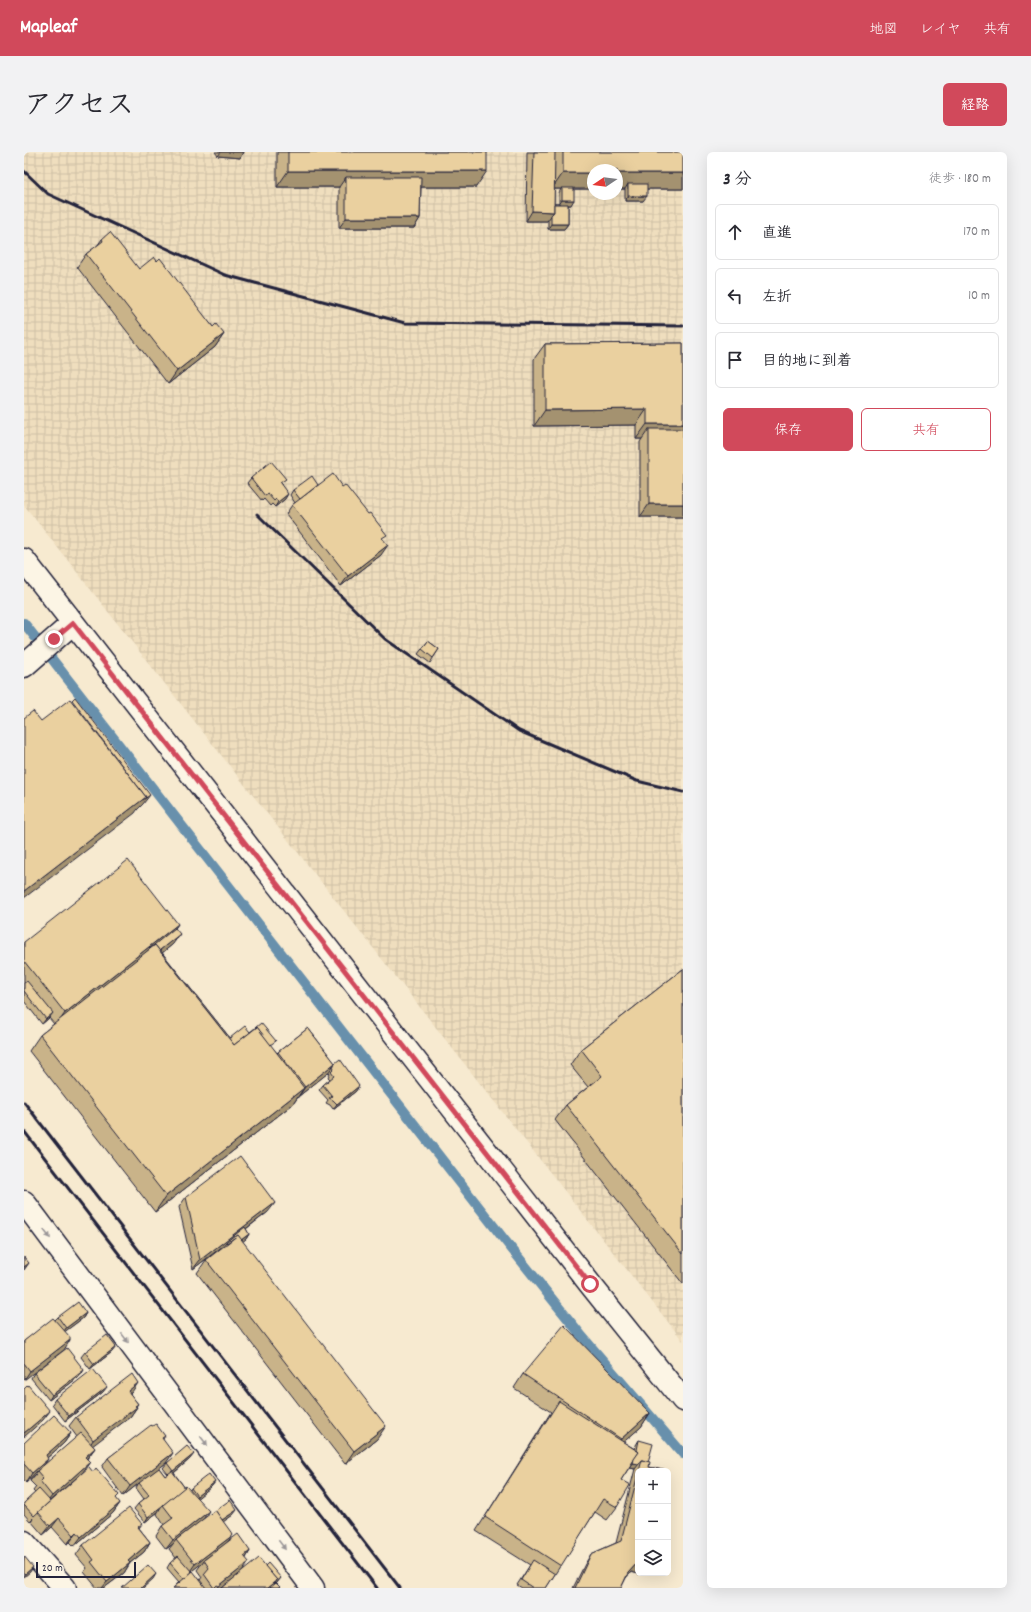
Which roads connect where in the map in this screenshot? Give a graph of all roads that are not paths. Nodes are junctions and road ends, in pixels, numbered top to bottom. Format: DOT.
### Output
graph roads {
  1 [pos="24,560"];
  2 [pos="73,623"];
  3 [pos="29,662"];
  4 [pos="24,1202"];
  5 [pos="683,1400"];
  6 [pos="24,1542"];
  7 [pos="65,1588"];
  8 [pos="314,1588"];
  1 -- 2 [label="street"];
  2 -- 3 [label="street"];
  2 -- 5 [label="street"];
  4 -- 8 [label="street, one-way"];
  6 -- 7 [label="street"];
}
